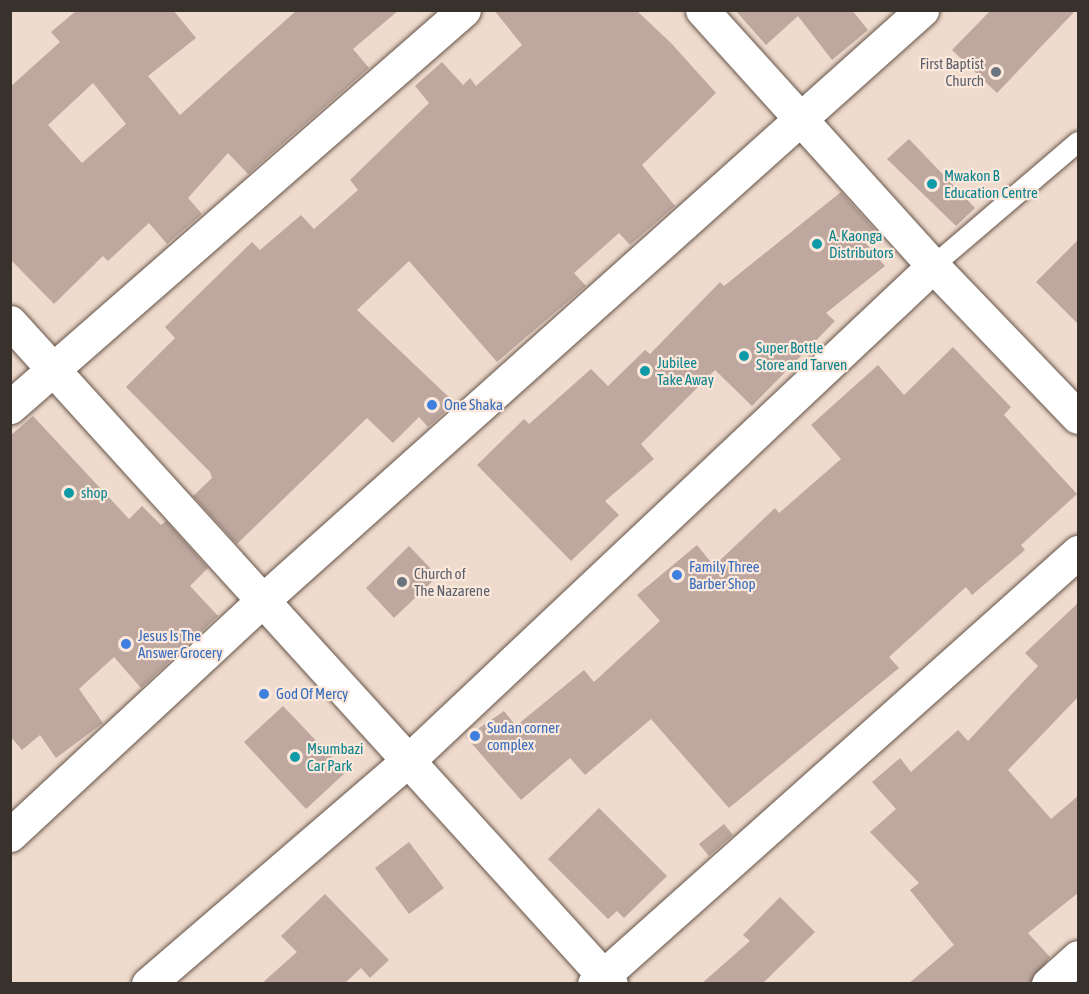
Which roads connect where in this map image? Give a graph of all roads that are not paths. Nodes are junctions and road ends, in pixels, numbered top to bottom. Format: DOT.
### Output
graph roads {
  1 [pos="464,10"];
  2 [pos="702,10"];
  3 [pos="922,10"];
  4 [pos="801,124"];
  5 [pos="1078,142"];
  6 [pos="933,267"];
  7 [pos="10,322"];
  8 [pos="54,369"];
  9 [pos="10,407"];
  10 [pos="1078,417"];
  11 [pos="1078,552"];
  12 [pos="262,601"];
  13 [pos="411,758"];
  14 [pos="10,835"];
  15 [pos="1078,957"];
  16 [pos="603,981"];
  17 [pos="148,984"];
  18 [pos="1048,984"];
  1 -- 8 [label="street"];
  2 -- 4 [label="street"];
  3 -- 4 [label="street"];
  4 -- 6 [label="street"];
  4 -- 12 [label="street"];
  5 -- 6 [label="lane"];
  6 -- 10 [label="street"];
  6 -- 13 [label="street"];
  7 -- 8 [label="street"];
  8 -- 9 [label="street"];
  8 -- 12 [label="street"];
  11 -- 16 [label="street"];
  12 -- 13 [label="street"];
  12 -- 14 [label="street"];
  13 -- 16 [label="street"];
  13 -- 17 [label="street"];
  15 -- 18 [label="street"];
}
